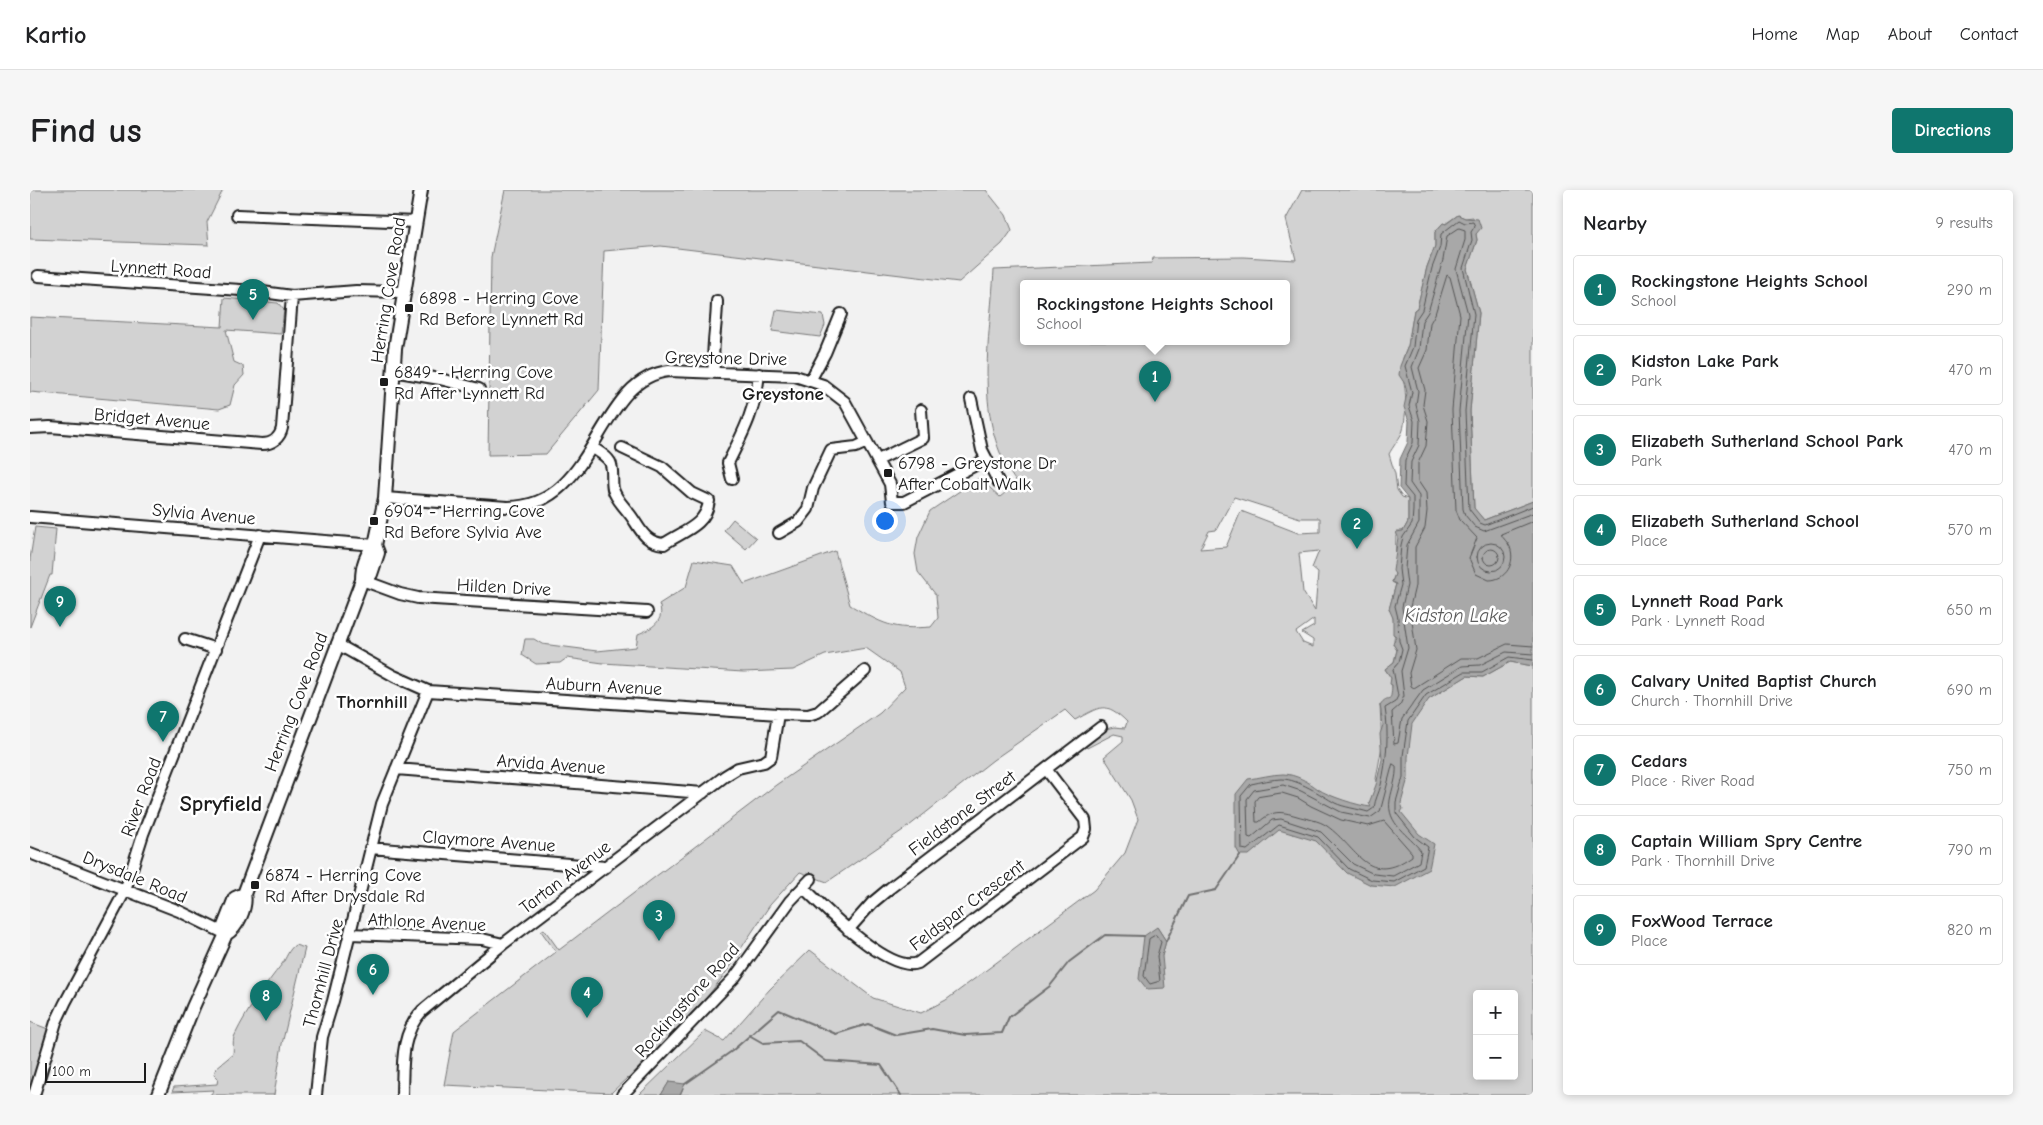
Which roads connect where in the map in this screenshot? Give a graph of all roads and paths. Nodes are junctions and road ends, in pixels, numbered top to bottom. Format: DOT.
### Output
graph roads {
  1 [pos="421,190"];
  2 [pos="237,215"];
  3 [pos="416,222"];
  4 [pos="38,276"];
  5 [pos="402,292"];
  6 [pos="292,296"];
  7 [pos="717,302"];
  8 [pos="841,314"];
  9 [pos="714,371"];
  10 [pos="393,372"];
  11 [pos="758,374"];
  12 [pos="810,381"];
  13 [pos="478,389"];
  14 [pos="971,399"];
  15 [pos="920,410"];
  16 [pos="30,428"];
  17 [pos="867,442"];
  18 [pos="592,447"];
  19 [pos="622,448"];
  20 [pos="878,460"];
  21 [pos="985,460"];
  22 [pos="732,479"];
  23 [pos="999,484"];
  24 [pos="385,498"];
  25 [pos="30,517"];
  26 [pos="779,533"];
  27 [pos="260,534"];
  28 [pos="375,545"];
  29 [pos="362,580"];
  30 [pos="647,612"];
  31 [pos="185,639"];
  32 [pos="337,644"];
  33 [pos="216,649"];
  34 [pos="865,671"];
  35 [pos="428,691"];
  36 [pos="778,714"];
  37 [pos="1101,727"];
  38 [pos="396,769"];
  39 [pos="1046,769"];
  40 [pos="703,793"];
  41 [pos="370,848"];
  42 [pos="30,853"];
  43 [pos="606,867"];
  44 [pos="811,879"];
  45 [pos="803,887"];
  46 [pos="125,891"];
  47 [pos="848,930"];
  48 [pos="226,934"];
  49 [pos="350,934"];
  50 [pos="502,944"];
  51 [pos="34,1095"];
  52 [pos="158,1095"];
  53 [pos="316,1095"];
  54 [pos="402,1095"];
  55 [pos="622,1095"];
  1 -- 3 [label="main road, Herring Cove Road"];
  2 -- 3 [label="street"];
  3 -- 5 [label="main road, Herring Cove Road"];
  4 -- 6 [label="street, Lynnett Road"];
  5 -- 6 [label="street, Lynnett Road"];
  5 -- 10 [label="main road, Herring Cove Road"];
  6 -- 16 [label="street, Bridget Avenue"];
  7 -- 9 [label="street"];
  8 -- 12 [label="street"];
  9 -- 11 [label="street, Greystone Drive"];
  9 -- 18 [label="street, Greystone Drive"];
  10 -- 13 [label="street"];
  10 -- 24 [label="main road, Herring Cove Road"];
  11 -- 12 [label="street, Greystone Drive"];
  11 -- 22 [label="street"];
  12 -- 17 [label="street, Greystone Drive"];
  14 -- 21 [label="street"];
  15 -- 20 [label="street"];
  17 -- 20 [label="street, Greystone Drive"];
  17 -- 26 [label="street"];
  18 -- 19 [label="street"];
  18 -- 24 [label="street, Greystone Drive"];
  20 -- 21 [label="street, Greystone Drive"];
  21 -- 23 [label="street"];
  24 -- 28 [label="main road, Herring Cove Road"];
  25 -- 27 [label="street, Sylvia Avenue"];
  27 -- 28 [label="street, Sylvia Avenue"];
  27 -- 33 [label="street, River Road"];
  28 -- 29 [label="main road, Herring Cove Road"];
  29 -- 30 [label="street, Hilden Drive"];
  29 -- 32 [label="main road, Herring Cove Road"];
  31 -- 33 [label="street"];
  32 -- 35 [label="street, Auburn Avenue"];
  32 -- 48 [label="main road, Herring Cove Road"];
  33 -- 46 [label="street, River Road"];
  34 -- 36 [label="street, Auburn Avenue"];
  35 -- 36 [label="street, Auburn Avenue"];
  35 -- 38 [label="street, Thornhill Drive"];
  36 -- 40 [label="street, Tartan Avenue"];
  37 -- 39 [label="street, Fieldstone Street"];
  38 -- 40 [label="street, Arvida Avenue"];
  38 -- 41 [label="street, Thornhill Drive"];
  39 -- 47 [label="street, Fieldstone Street"];
  39 -- 47 [label="street, Feldspar Crescent"];
  40 -- 43 [label="street, Tartan Avenue"];
  41 -- 43 [label="street, Claymore Avenue"];
  41 -- 49 [label="street, Thornhill Drive"];
  42 -- 46 [label="street, Drysdale Road"];
  43 -- 50 [label="street, Tartan Avenue"];
  44 -- 45 [label="street, Rockingstone Road"];
  45 -- 47 [label="street, Feldspar Crescent"];
  45 -- 55 [label="street, Rockingstone Road"];
  46 -- 48 [label="street, Drysdale Road"];
  46 -- 51 [label="street, River Road"];
  48 -- 52 [label="main road, Herring Cove Road"];
  49 -- 50 [label="street, Athlone Avenue"];
  49 -- 53 [label="street, Thornhill Drive"];
  50 -- 54 [label="street, Tartan Avenue"];
}
